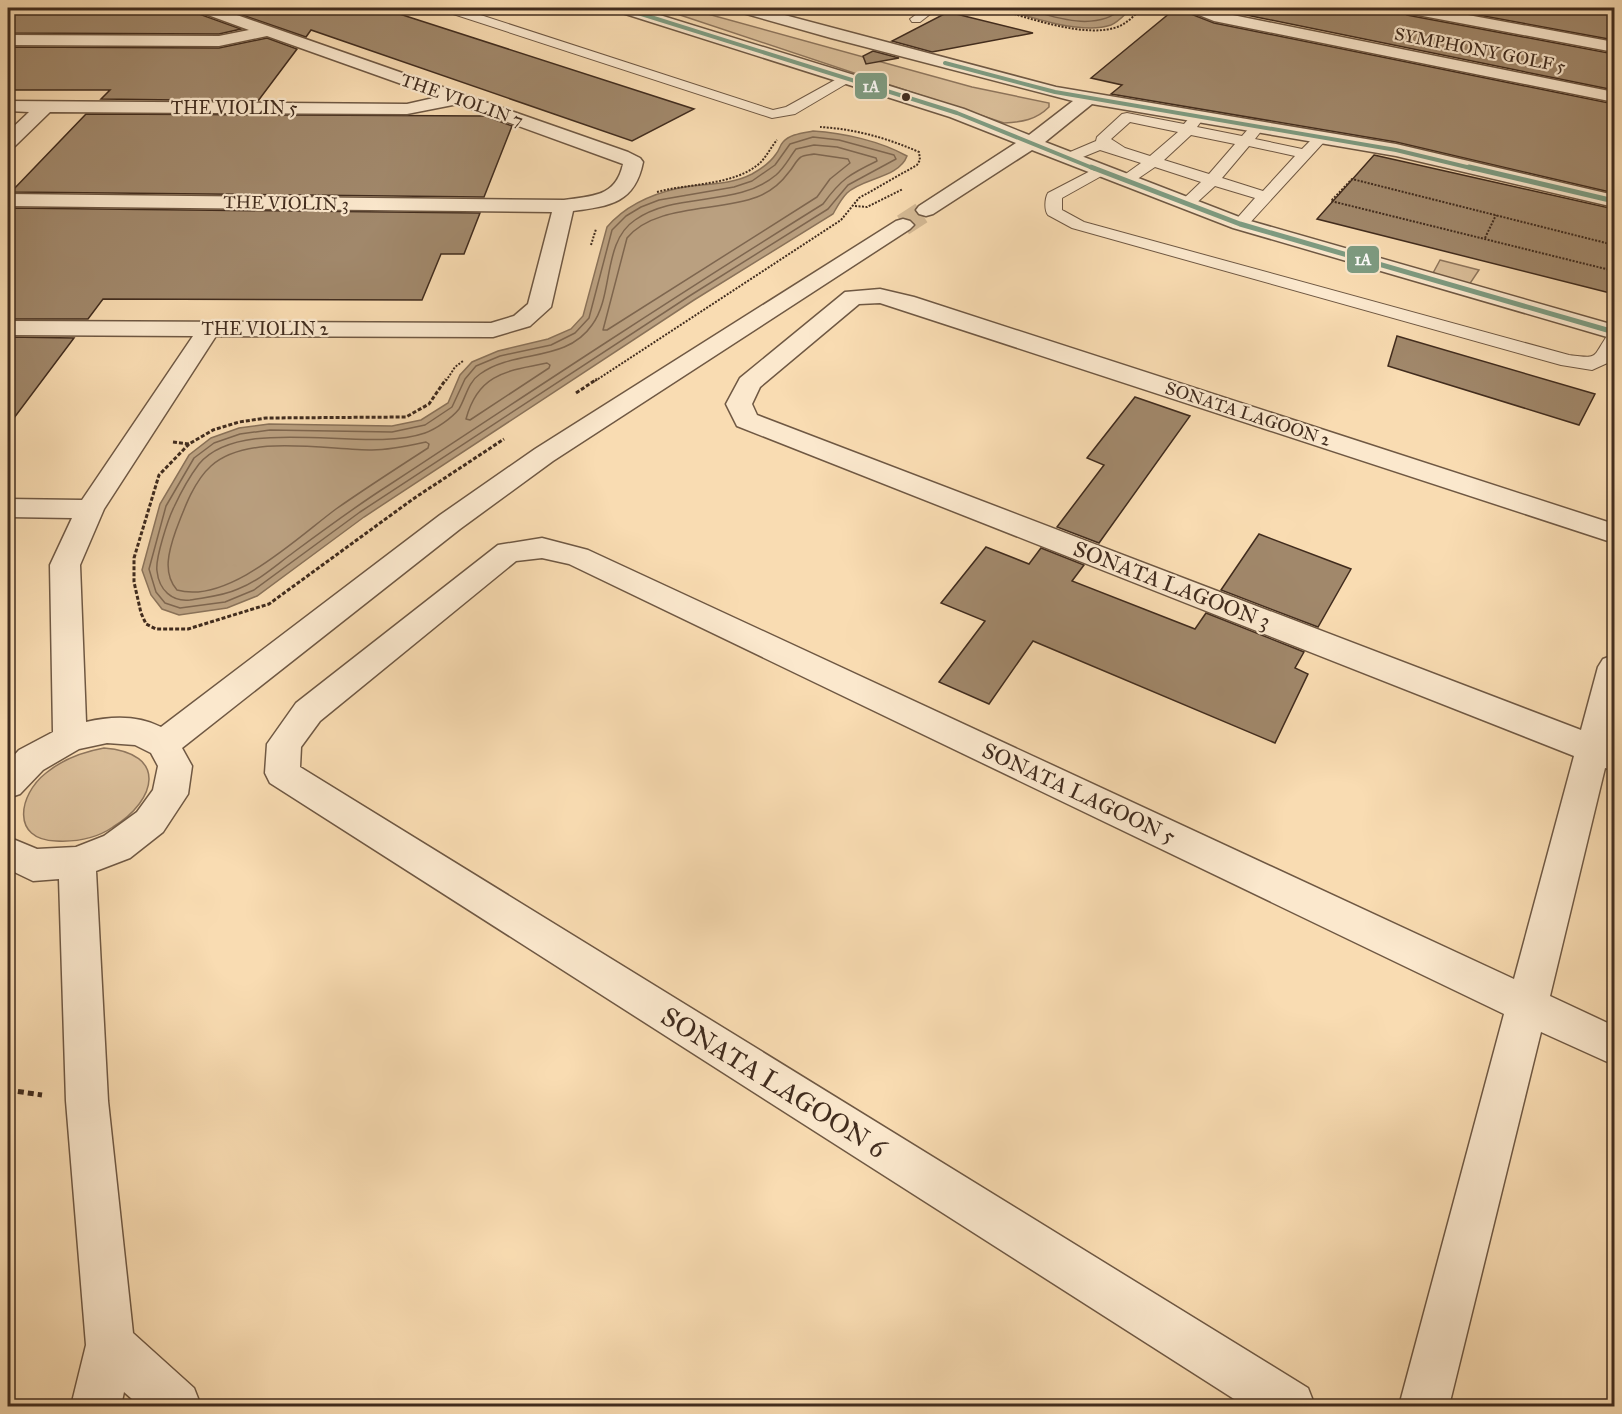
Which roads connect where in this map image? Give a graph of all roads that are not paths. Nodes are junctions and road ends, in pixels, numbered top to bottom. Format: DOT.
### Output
graph roads {
  1 [pos="203,8"];
  2 [pos="448,8"];
  3 [pos="622,8"];
  4 [pos="742,8"];
  5 [pos="932,8"];
  6 [pos="1407,8"];
  7 [pos="1196,9"];
  8 [pos="916,19"];
  9 [pos="268,31"];
  10 [pos="8,40"];
  11 [pos="1614,47"];
  12 [pos="849,78"];
  13 [pos="1614,97"];
  14 [pos="1088,98"];
  15 [pos="459,99"];
  16 [pos="8,106"];
  17 [pos="45,107"];
  18 [pos="1132,112"];
  19 [pos="1193,123"];
  20 [pos="1259,126"];
  21 [pos="1322,136"];
  22 [pos="1246,141"];
  23 [pos="8,142"];
  24 [pos="1032,142"];
  25 [pos="1118,150"];
  26 [pos="1307,154"];
  27 [pos="1068,158"];
  28 [pos="1154,161"];
  29 [pos="1100,171"];
  30 [pos="1212,180"];
  31 [pos="1125,181"];
  32 [pos="1267,197"];
  33 [pos="8,200"];
  34 [pos="1614,201"];
  35 [pos="1186,204"];
  36 [pos="564,206"];
  37 [pos="926,210"];
  38 [pos="1240,224"];
  39 [pos="903,225"];
  40 [pos="8,328"];
  41 [pos="209,329"];
  42 [pos="1614,332"];
  43 [pos="1614,340"];
  44 [pos="739,404"];
  45 [pos="8,508"];
  46 [pos="90,509"];
  47 [pos="1614,534"];
  48 [pos="542,548"];
  49 [pos="1614,667"];
  50 [pos="70,738"];
  51 [pos="164,744"];
  52 [pos="1604,753"];
  53 [pos="8,784"];
  54 [pos="8,852"];
  55 [pos="77,862"];
  56 [pos="1527,1005"];
  57 [pos="1614,1046"];
  58 [pos="110,1345"];
  59 [pos="96,1407"];
  60 [pos="176,1407"];
  61 [pos="1290,1407"];
  62 [pos="1424,1407"];
  1 -- 9 [label="street, THE VIOLIN 7"];
  2 -- 12 [label="lane"];
  3 -- 12 [label="street"];
  4 -- 14 [label="street"];
  5 -- 8 [label="lane"];
  6 -- 11 [label="street"];
  7 -- 13 [label="street, SYMPHONY GOLF 5"];
  9 -- 10 [label="street"];
  9 -- 15 [label="street, THE VIOLIN 7"];
  12 -- 24 [label="street"];
  14 -- 18 [label="street"];
  14 -- 24 [label="street"];
  15 -- 17 [label="street, THE VIOLIN 5"];
  15 -- 36 [label="street, THE VIOLIN 7"];
  16 -- 17 [label="street, THE VIOLIN 5"];
  17 -- 23 [label="street"];
  18 -- 19 [label="street"];
  18 -- 25 [label="lane"];
  19 -- 20 [label="street"];
  19 -- 22 [label="lane"];
  19 -- 28 [label="lane"];
  20 -- 21 [label="street"];
  20 -- 22 [label="lane"];
  21 -- 26 [label="lane"];
  21 -- 34 [label="street"];
  22 -- 26 [label="lane"];
  22 -- 30 [label="lane"];
  24 -- 27 [label="street"];
  24 -- 37 [label="street"];
  25 -- 27 [label="lane"];
  25 -- 28 [label="lane"];
  26 -- 32 [label="lane"];
  27 -- 29 [label="street"];
  28 -- 30 [label="lane"];
  28 -- 31 [label="lane"];
  29 -- 31 [label="street"];
  29 -- 43 [label="lane"];
  30 -- 32 [label="lane"];
  30 -- 35 [label="lane"];
  31 -- 35 [label="street"];
  32 -- 38 [label="lane"];
  33 -- 36 [label="street, THE VIOLIN 3"];
  35 -- 38 [label="street"];
  36 -- 41 [label="street, THE VIOLIN 2"];
  38 -- 42 [label="street"];
  39 -- 51 [label="street"];
  40 -- 41 [label="street, THE VIOLIN 2"];
  41 -- 46 [label="street"];
  44 -- 47 [label="street, SONATA LAGOON 2"];
  44 -- 52 [label="street, SONATA LAGOON 3"];
  45 -- 46 [label="street"];
  46 -- 50 [label="street"];
  48 -- 56 [label="street, SONATA LAGOON 5"];
  48 -- 61 [label="street, SONATA LAGOON 6"];
  49 -- 52 [label="street"];
  50 -- 51 [label="street"];
  50 -- 53 [label="street"];
  51 -- 55 [label="street"];
  52 -- 56 [label="street"];
  54 -- 55 [label="street"];
  55 -- 58 [label="street"];
  56 -- 57 [label="street, SONATA LAGOON 5"];
  56 -- 62 [label="street"];
  58 -- 59 [label="street"];
  58 -- 60 [label="street"];
}
